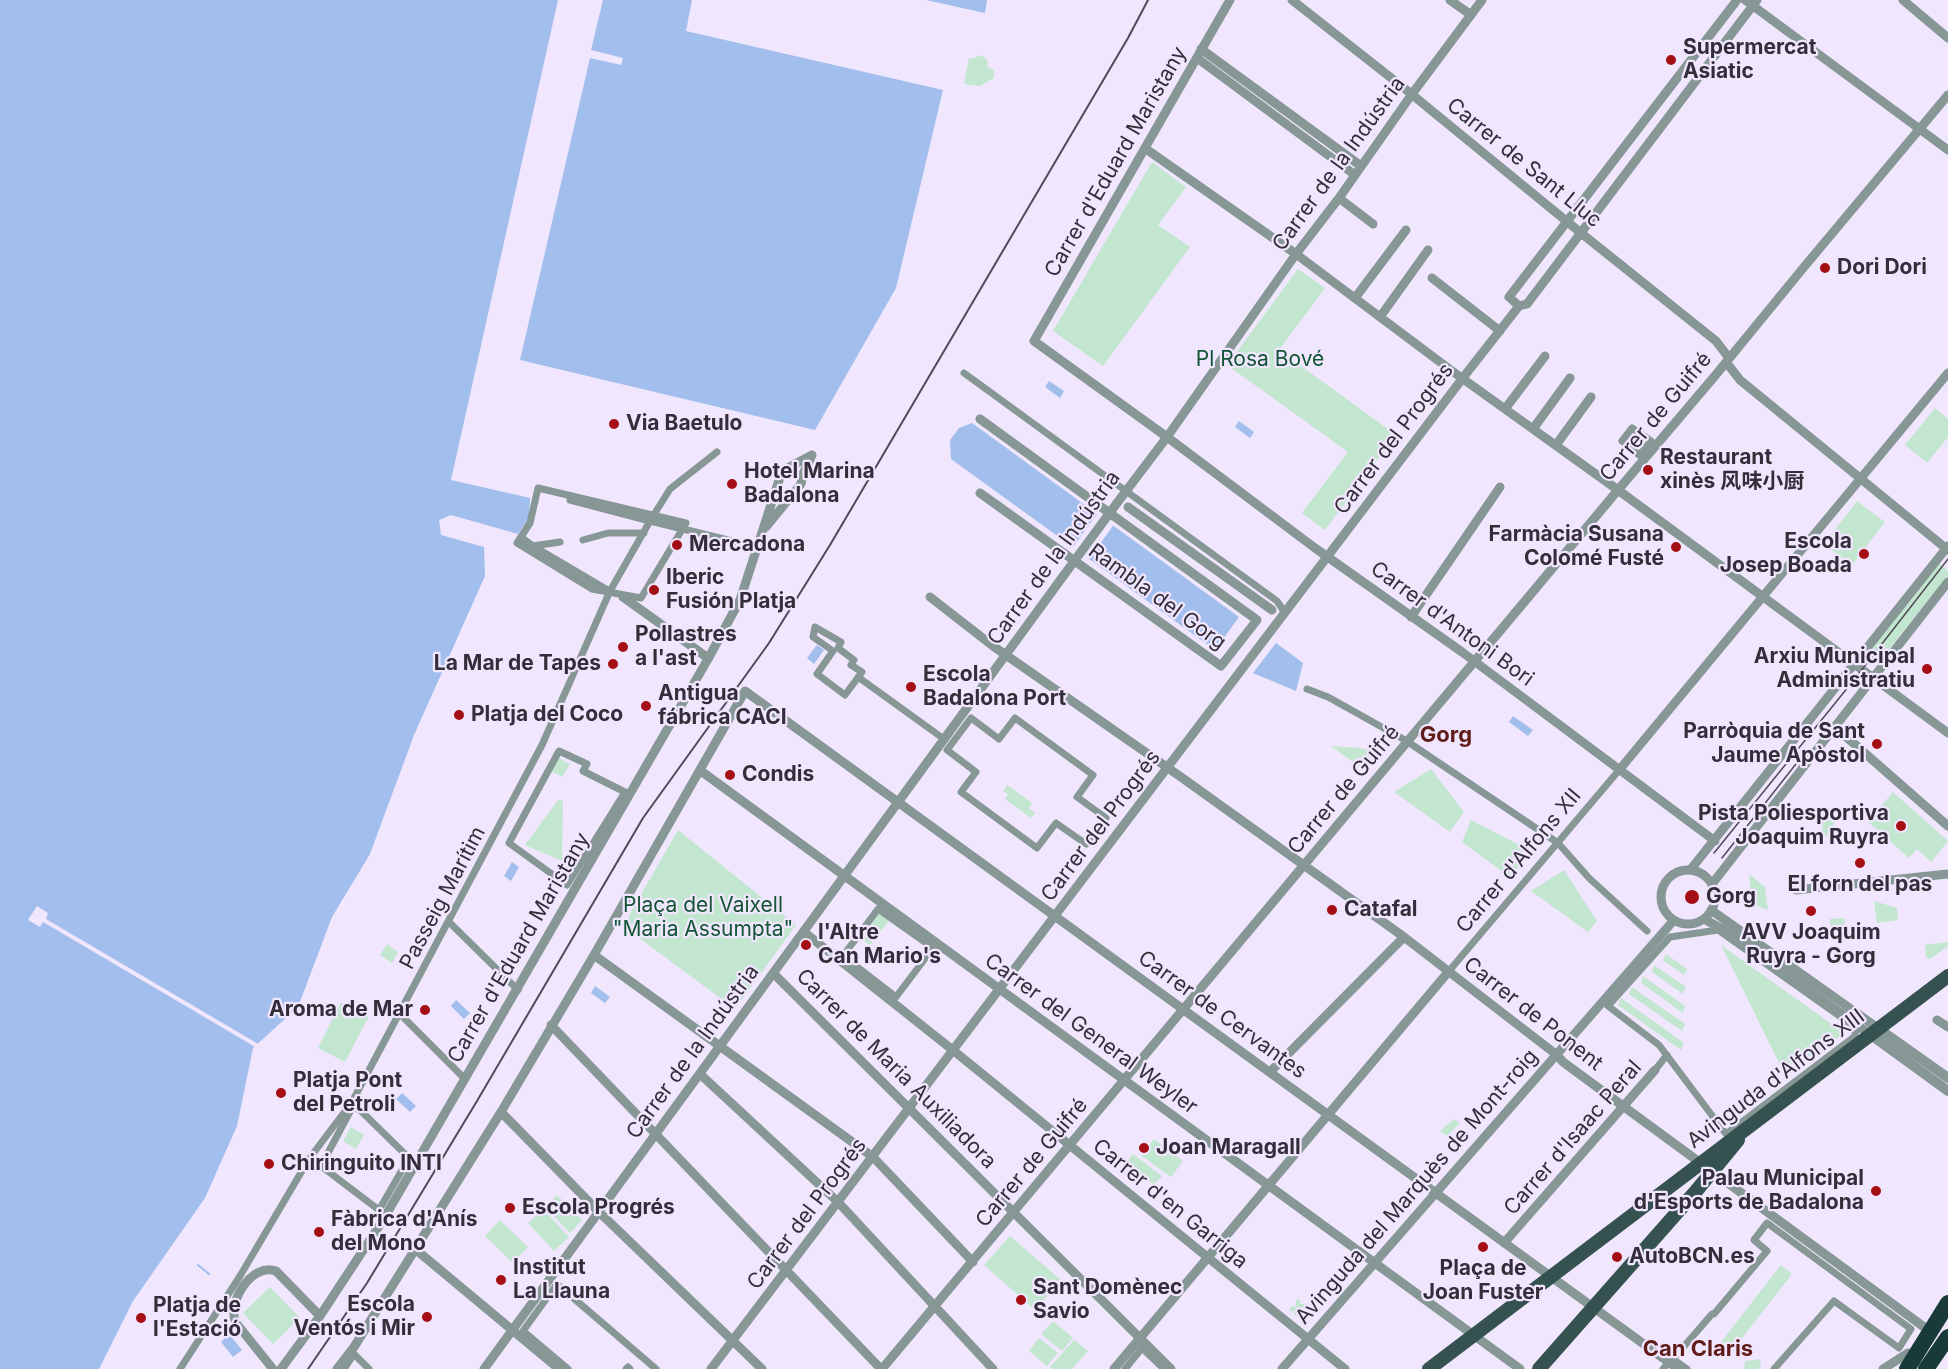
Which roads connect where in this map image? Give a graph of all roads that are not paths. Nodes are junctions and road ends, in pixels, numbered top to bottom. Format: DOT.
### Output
graph roads {
  1 [pos="1230,0"];
  2 [pos="1292,0"];
  3 [pos="1450,0"];
  4 [pos="1482,0"];
  5 [pos="1737,0"];
  6 [pos="1903,0"];
  7 [pos="1751,2"];
  8 [pos="1472,15"];
  9 [pos="1948,38"];
  10 [pos="1199,53"];
  11 [pos="1412,94"];
  12 [pos="1948,95"];
  13 [pos="1919,129"];
  14 [pos="1146,148"];
  15 [pos="1948,150"];
  16 [pos="1361,166"];
  17 [pos="1355,176"];
  18 [pos="1339,198"];
  19 [pos="1568,223"];
  20 [pos="1373,224"];
  21 [pos="1406,230"];
  22 [pos="1581,233"];
  23 [pos="1428,250"];
  24 [pos="1296,254"];
  25 [pos="1432,278"];
  26 [pos="1355,298"];
  27 [pos="1519,306"];
  28 [pos="1380,317"];
  29 [pos="1500,331"];
  30 [pos="1034,341"];
  31 [pos="1545,356"];
  32 [pos="1728,360"];
  33 [pos="964,373"];
  34 [pos="1948,374"];
  35 [pos="1570,378"];
  36 [pos="1462,379"];
  37 [pos="1592,397"];
  38 [pos="1505,410"];
  39 [pos="980,419"];
  40 [pos="1533,429"];
  41 [pos="1167,437"];
  42 [pos="1556,445"];
  43 [pos="717,452"];
  44 [pos="788,466"];
  45 [pos="803,474"];
  46 [pos="780,477"];
  47 [pos="1860,479"];
  48 [pos="1500,487"];
  49 [pos="798,488"];
  50 [pos="1618,490"];
  51 [pos="1126,491"];
  52 [pos="544,493"];
  53 [pos="980,493"];
  54 [pos="1128,507"];
  55 [pos="652,518"];
  56 [pos="683,529"];
  57 [pos="762,531"];
  58 [pos="644,533"];
  59 [pos="521,537"];
  60 [pos="583,540"];
  61 [pos="560,542"];
  62 [pos="533,546"];
  63 [pos="757,547"];
  64 [pos="1947,548"];
  65 [pos="1328,557"];
  66 [pos="1948,582"];
  67 [pos="615,593"];
  68 [pos="930,597"];
  69 [pos="1762,597"];
  70 [pos="1278,610"];
  71 [pos="1411,617"];
  72 [pos="1006,655"];
  73 [pos="708,658"];
  74 [pos="1474,662"];
  75 [pos="1855,664"];
  76 [pos="858,677"];
  77 [pos="1873,678"];
  78 [pos="1307,689"];
  79 [pos="1835,727"];
  80 [pos="1948,733"];
  81 [pos="944,739"];
  82 [pos="1408,741"];
  83 [pos="559,751"];
  84 [pos="1168,768"];
  85 [pos="1620,769"];
  86 [pos="701,771"];
  87 [pos="1093,775"];
  88 [pos="899,801"];
  89 [pos="1948,826"];
  90 [pos="1715,841"];
  91 [pos="1558,843"];
  92 [pos="1304,866"];
  93 [pos="1691,870"];
  94 [pos="1948,874"];
  95 [pos="843,876"];
  96 [pos="1712,884"];
  97 [pos="1796,890"];
  98 [pos="878,909"];
  99 [pos="1711,910"];
  100 [pos="1055,916"];
  101 [pos="1704,919"];
  102 [pos="1674,920"];
  103 [pos="449,922"];
  104 [pos="1647,931"];
  105 [pos="804,932"];
  106 [pos="1404,936"];
  107 [pos="594,956"];
  108 [pos="1449,972"];
  109 [pos="773,973"];
  110 [pos="1948,976"];
  111 [pos="518,990"];
  112 [pos="999,990"];
  113 [pos="1184,1010"];
  114 [pos="400,1014"];
  115 [pos="1937,1020"];
  116 [pos="551,1025"];
  117 [pos="1948,1028"];
  118 [pos="1875,1032"];
  119 [pos="721,1046"];
  120 [pos="954,1051"];
  121 [pos="1557,1055"];
  122 [pos="1667,1055"];
  123 [pos="1656,1070"];
  124 [pos="1269,1072"];
  125 [pos="700,1074"];
  126 [pos="1948,1078"];
  127 [pos="465,1079"];
  128 [pos="1123,1081"];
  129 [pos="1948,1091"];
  130 [pos="1623,1107"];
  131 [pos="910,1108"];
  132 [pos="501,1112"];
  133 [pos="1329,1115"];
  134 [pos="656,1133"];
  135 [pos="1070,1145"];
  136 [pos="873,1157"];
  137 [pos="1705,1171"];
  138 [pos="1269,1186"];
  139 [pos="1434,1193"];
  140 [pos="838,1202"];
  141 [pos="380,1210"];
  142 [pos="598,1211"];
  143 [pos="1014,1212"];
  144 [pos="1504,1244"];
  145 [pos="416,1249"];
  146 [pos="1207,1258"];
  147 [pos="973,1262"];
  148 [pos="1375,1262"];
  149 [pos="786,1270"];
  150 [pos="1551,1276"];
  151 [pos="1948,1294"];
  152 [pos="1948,1303"];
  153 [pos="935,1306"];
  154 [pos="1593,1308"];
  155 [pos="320,1316"];
  156 [pos="1924,1327"];
  157 [pos="512,1330"];
  158 [pos="1475,1336"];
  159 [pos="1140,1337"];
  160 [pos="1948,1337"];
  161 [pos="1308,1339"];
  162 [pos="734,1340"];
  163 [pos="1908,1361"];
  164 [pos="1666,1366"];
  165 [pos="180,1369"];
  166 [pos="273,1369"];
  167 [pos="281,1369"];
  168 [pos="337,1369"];
  169 [pos="344,1369"];
  170 [pos="369,1369"];
  171 [pos="484,1369"];
  172 [pos="559,1369"];
  173 [pos="568,1369"];
  174 [pos="656,1369"];
  175 [pos="711,1369"];
  176 [pos="762,1369"];
  177 [pos="882,1369"];
  178 [pos="993,1369"];
  179 [pos="1114,1369"];
  180 [pos="1125,1369"];
  181 [pos="1164,1369"];
  182 [pos="1171,1369"];
  183 [pos="1282,1369"];
  184 [pos="1345,1369"];
  185 [pos="1429,1369"];
  186 [pos="1520,1369"];
  187 [pos="1539,1369"];
  188 [pos="1678,1369"];
  189 [pos="1687,1369"];
  190 [pos="1774,1369"];
  191 [pos="1883,1369"];
  192 [pos="1897,1369"];
  193 [pos="1926,1369"];
  1 -- 10 [label="street, Carrer d'Eduard Maristany"];
  2 -- 11 [label="street, Carrer de Sant Lluc"];
  3 -- 8 [label="street"];
  4 -- 8 [label="street, Carrer de la Indústria"];
  5 -- 19 [label="street"];
  6 -- 9 [label="street"];
  7 -- 13 [label="street"];
  7 -- 22 [label="street, Carrer del Progrés"];
  8 -- 11 [label="street, Carrer de la Indústria"];
  10 -- 14 [label="street, Carrer d'Eduard Maristany"];
  10 -- 16 [label="street"];
  10 -- 17 [label="street"];
  11 -- 16 [label="street, Carrer de la Indústria"];
  11 -- 19 [label="street, Carrer de Sant Lluc"];
  12 -- 13 [label="street, Carrer de Guifré"];
  13 -- 15 [label="street"];
  13 -- 32 [label="street, Carrer de Guifré"];
  14 -- 24 [label="street"];
  14 -- 30 [label="street, Carrer d'Eduard Maristany"];
  16 -- 17 [label="street, Carrer de la Indústria"];
  17 -- 18 [label="street, Carrer de la Indústria"];
  18 -- 20 [label="street"];
  18 -- 24 [label="street, Carrer de la Indústria"];
  19 -- 22 [label="street, Carrer de Sant Lluc"];
  19 -- 27 [label="street"];
  21 -- 26 [label="street"];
  22 -- 27 [label="street, Carrer del Progrés"];
  22 -- 32 [label="street, Carrer de Sant Lluc"];
  23 -- 28 [label="street"];
  24 -- 26 [label="street"];
  24 -- 41 [label="street, Carrer de la Indústria"];
  25 -- 29 [label="street"];
  26 -- 28 [label="street"];
  27 -- 29 [label="street, Carrer del Progrés"];
  28 -- 36 [label="street"];
  29 -- 36 [label="street, Carrer del Progrés"];
  30 -- 41 [label="street, Carrer d'Antoni Bori"];
  31 -- 38 [label="street"];
  32 -- 47 [label="street, Carrer de Sant Lluc"];
  32 -- 50 [label="street, Carrer de Guifré"];
  33 -- 51 [label="street"];
  34 -- 47 [label="street, Carrer d'Alfons XII"];
  35 -- 40 [label="street"];
  36 -- 38 [label="street"];
  36 -- 65 [label="street, Carrer del Progrés"];
  37 -- 42 [label="street"];
  38 -- 40 [label="street"];
  39 -- 53 [label="street, Rambla del Gorg"];
  40 -- 42 [label="street"];
  41 -- 51 [label="street, Carrer de la Indústria"];
  41 -- 65 [label="street, Carrer d'Antoni Bori"];
  42 -- 50 [label="street"];
  43 -- 55 [label="street, Passeig Marítim"];
  44 -- 45 [label="street"];
  44 -- 45 [label="street"];
  44 -- 46 [label="street"];
  45 -- 49 [label="street"];
  46 -- 49 [label="street"];
  46 -- 57 [label="street, Carrer d'Eduard Maristany"];
  47 -- 64 [label="street, Carrer de Sant Lluc"];
  47 -- 69 [label="street, Carrer d'Alfons XII"];
  48 -- 71 [label="street"];
  49 -- 57 [label="street, Carrer d'Eduard Maristany"];
  50 -- 69 [label="street"];
  50 -- 74 [label="street, Carrer de Guifré"];
  51 -- 70 [label="street"];
  51 -- 72 [label="street, Carrer de la Indústria, bridge"];
  52 -- 55 [label="street"];
  54 -- 70 [label="street"];
  55 -- 56 [label="street"];
  55 -- 58 [label="street, Passeig Marítim"];
  55 -- 59 [label="street"];
  56 -- 63 [label="street"];
  56 -- 67 [label="street"];
  57 -- 63 [label="street, Carrer d'Eduard Maristany"];
  58 -- 60 [label="street"];
  58 -- 67 [label="street, Passeig Marítim"];
  59 -- 62 [label="street"];
  59 -- 67 [label="street"];
  61 -- 62 [label="street"];
  62 -- 67 [label="street"];
  63 -- 73 [label="street, Carrer d'Eduard Maristany"];
  64 -- 75 [label="street"];
  65 -- 71 [label="street, Carrer d'Antoni Bori"];
  65 -- 84 [label="street, Carrer del Progrés"];
  66 -- 77 [label="street"];
  67 -- 73 [label="street"];
  67 -- 103 [label="street, Passeig Marítim"];
  68 -- 72 [label="street, Carrer de Ponent"];
  69 -- 75 [label="street"];
  69 -- 85 [label="street, Carrer d'Alfons XII"];
  71 -- 74 [label="street, Carrer d'Antoni Bori"];
  72 -- 81 [label="street, Carrer de la Indústria"];
  72 -- 84 [label="street, Carrer de Ponent"];
  73 -- 111 [label="street, Carrer d'Eduard Maristany"];
  74 -- 82 [label="street, Carrer de Guifré"];
  74 -- 85 [label="street, Carrer d'Antoni Bori"];
  75 -- 77 [label="street"];
  75 -- 90 [label="street"];
  76 -- 76 [label="street"];
  76 -- 81 [label="street"];
  77 -- 79 [label="street"];
  77 -- 80 [label="street"];
  78 -- 82 [label="street"];
  79 -- 89 [label="street"];
  79 -- 96 [label="street"];
  81 -- 88 [label="street, Carrer de la Indústria"];
  82 -- 91 [label="street"];
  82 -- 92 [label="street, Carrer de Guifré"];
  83 -- 83 [label="street"];
  84 -- 92 [label="street, Carrer de Ponent"];
  84 -- 100 [label="street, Carrer del Progrés"];
  85 -- 90 [label="street, Carrer d'Antoni Bori"];
  85 -- 91 [label="street, Carrer d'Alfons XII"];
  86 -- 88 [label="street, Carrer de Cervantes"];
  86 -- 95 [label="street, Carrer del General Weyler"];
  86 -- 107 [label="street"];
  87 -- 87 [label="street"];
  88 -- 95 [label="street, Carrer de la Indústria"];
  88 -- 100 [label="street, Carrer de Cervantes"];
  90 -- 93 [label="street"];
  91 -- 104 [label="street"];
  91 -- 108 [label="street, Carrer d'Alfons XII"];
  92 -- 106 [label="street, Carrer de Ponent"];
  92 -- 113 [label="street, Carrer de Guifré"];
  93 -- 96 [label="street"];
  93 -- 102 [label="street"];
  94 -- 97 [label="street"];
  95 -- 105 [label="street, Carrer de la Indústria"];
  95 -- 112 [label="street, Carrer del General Weyler"];
  96 -- 99 [label="street"];
  98 -- 98 [label="street"];
  99 -- 101 [label="street"];
  99 -- 118 [label="street"];
  100 -- 112 [label="street, Carrer del Progrés"];
  100 -- 113 [label="street, Carrer de Cervantes"];
  101 -- 102 [label="street"];
  101 -- 118 [label="street"];
  102 -- 121 [label="street, Avinguda del Marquès de Mont-roig"];
  103 -- 111 [label="street"];
  103 -- 114 [label="street, Passeig Marítim"];
  105 -- 109 [label="street, Carrer de la Indústria"];
  105 -- 120 [label="street, Carrer d'en Garriga"];
  106 -- 108 [label="street, Carrer de Ponent"];
  106 -- 124 [label="street"];
  107 -- 116 [label="street"];
  107 -- 119 [label="street"];
  108 -- 121 [label="street, Carrer de Ponent"];
  108 -- 133 [label="street, Carrer d'Alfons XII"];
  109 -- 119 [label="street, Carrer de la Indústria"];
  109 -- 131 [label="street, Carrer de Maria Auxiliadora"];
  110 -- 118 [label="main road, Avinguda d'Alfons XIII"];
  111 -- 127 [label="street, Carrer d'Eduard Maristany"];
  112 -- 120 [label="street, Carrer del Progrés"];
  112 -- 128 [label="street, Carrer del General Weyler"];
  113 -- 124 [label="street, Carrer de Cervantes"];
  113 -- 128 [label="street, Carrer de Guifré"];
  114 -- 127 [label="street"];
  114 -- 165 [label="street, Passeig Marítim"];
  115 -- 117 [label="street"];
  116 -- 132 [label="street"];
  116 -- 134 [label="street"];
  118 -- 126 [label="street"];
  118 -- 129 [label="street"];
  118 -- 137 [label="main road, Avinguda d'Alfons XIII"];
  119 -- 125 [label="street, Carrer de la Indústria"];
  119 -- 136 [label="street"];
  120 -- 131 [label="street, Carrer del Progrés"];
  120 -- 135 [label="street, Carrer d'en Garriga"];
  121 -- 130 [label="street, Carrer de Ponent"];
  121 -- 139 [label="street, Avinguda del Marquès de Mont-roig"];
  122 -- 122 [label="street"];
  122 -- 123 [label="street, Carrer d'Isaac Peral"];
  123 -- 130 [label="street, Carrer d'Isaac Peral"];
  124 -- 133 [label="street, Carrer de Cervantes"];
  125 -- 134 [label="street, Carrer de la Indústria"];
  125 -- 140 [label="street"];
  127 -- 155 [label="street, Carrer d'Eduard Maristany"];
  128 -- 135 [label="street, Carrer de Guifré"];
  128 -- 138 [label="street, Carrer del General Weyler"];
  130 -- 137 [label="street, Carrer de Ponent"];
  130 -- 144 [label="street, Carrer d'Isaac Peral"];
  131 -- 136 [label="street, Carrer del Progrés"];
  131 -- 143 [label="street, Carrer de Maria Auxiliadora"];
  132 -- 142 [label="street"];
  132 -- 145 [label="street"];
  133 -- 138 [label="street, Carrer d'Alfons XII"];
  133 -- 139 [label="street, Carrer de Cervantes"];
  134 -- 142 [label="street, Carrer de la Indústria"];
  134 -- 149 [label="street"];
  135 -- 143 [label="street, Carrer de Guifré"];
  135 -- 146 [label="street, Carrer d'en Garriga"];
  136 -- 140 [label="street, Carrer del Progrés"];
  136 -- 147 [label="street"];
  137 -- 150 [label="main road, Avinguda d'Alfons XIII"];
  137 -- 154 [label="main road"];
  137 -- 156 [label="street, Carrer de Ponent"];
  138 -- 146 [label="street, Carrer d'Alfons XII"];
  138 -- 148 [label="street, Carrer del General Weyler"];
  139 -- 144 [label="street, Carrer de Cervantes"];
  139 -- 148 [label="street, Avinguda del Marquès de Mont-roig"];
  140 -- 149 [label="street, Carrer del Progrés"];
  140 -- 153 [label="street"];
  141 -- 141 [label="street"];
  142 -- 157 [label="street, Carrer de la Indústria"];
  142 -- 162 [label="street"];
  143 -- 147 [label="street, Carrer de Guifré"];
  143 -- 159 [label="street, Carrer de Maria Auxiliadora"];
  144 -- 150 [label="street, Carrer de Cervantes"];
  145 -- 157 [label="street"];
  145 -- 168 [label="street"];
  146 -- 159 [label="street, Carrer d'Alfons XII"];
  146 -- 161 [label="street, Carrer d'en Garriga"];
  147 -- 153 [label="street, Carrer de Guifré"];
  148 -- 158 [label="street, Carrer del General Weyler"];
  148 -- 161 [label="street, Avinguda del Marquès de Mont-roig"];
  149 -- 162 [label="street, Carrer del Progrés"];
  149 -- 177 [label="street"];
  150 -- 154 [label="street, Carrer de Cervantes"];
  150 -- 158 [label="main road, Avinguda d'Alfons XIII"];
  151 -- 156 [label="street"];
  152 -- 163 [label="highway"];
  153 -- 177 [label="street, Carrer de Guifré"];
  153 -- 178 [label="street"];
  154 -- 164 [label="street, Carrer de Cervantes"];
  154 -- 187 [label="main road"];
  155 -- 166 [label="street"];
  155 -- 167 [label="street, Carrer d'Eduard Maristany"];
  156 -- 163 [label="street"];
  157 -- 171 [label="street, Carrer de la Indústria"];
  157 -- 172 [label="street"];
  158 -- 185 [label="main road, Avinguda d'Alfons XIII"];
  158 -- 186 [label="street, Carrer del General Weyler"];
  159 -- 179 [label="street, Carrer d'Alfons XII"];
  159 -- 182 [label="street, Carrer de Maria Auxiliadora"];
  160 -- 193 [label="highway"];
  161 -- 183 [label="street, Avinguda del Marquès de Mont-roig"];
  161 -- 184 [label="street, Carrer d'en Garriga"];
  162 -- 175 [label="street, Carrer del Progrés"];
  162 -- 176 [label="street"];
  163 -- 191 [label="street"];
  163 -- 192 [label="street"];
  164 -- 188 [label="street, Carrer de Cervantes"];
  169 -- 170 [label="street"];
  173 -- 174 [label="street"];
  180 -- 181 [label="street"];
  189 -- 190 [label="street"];
}
